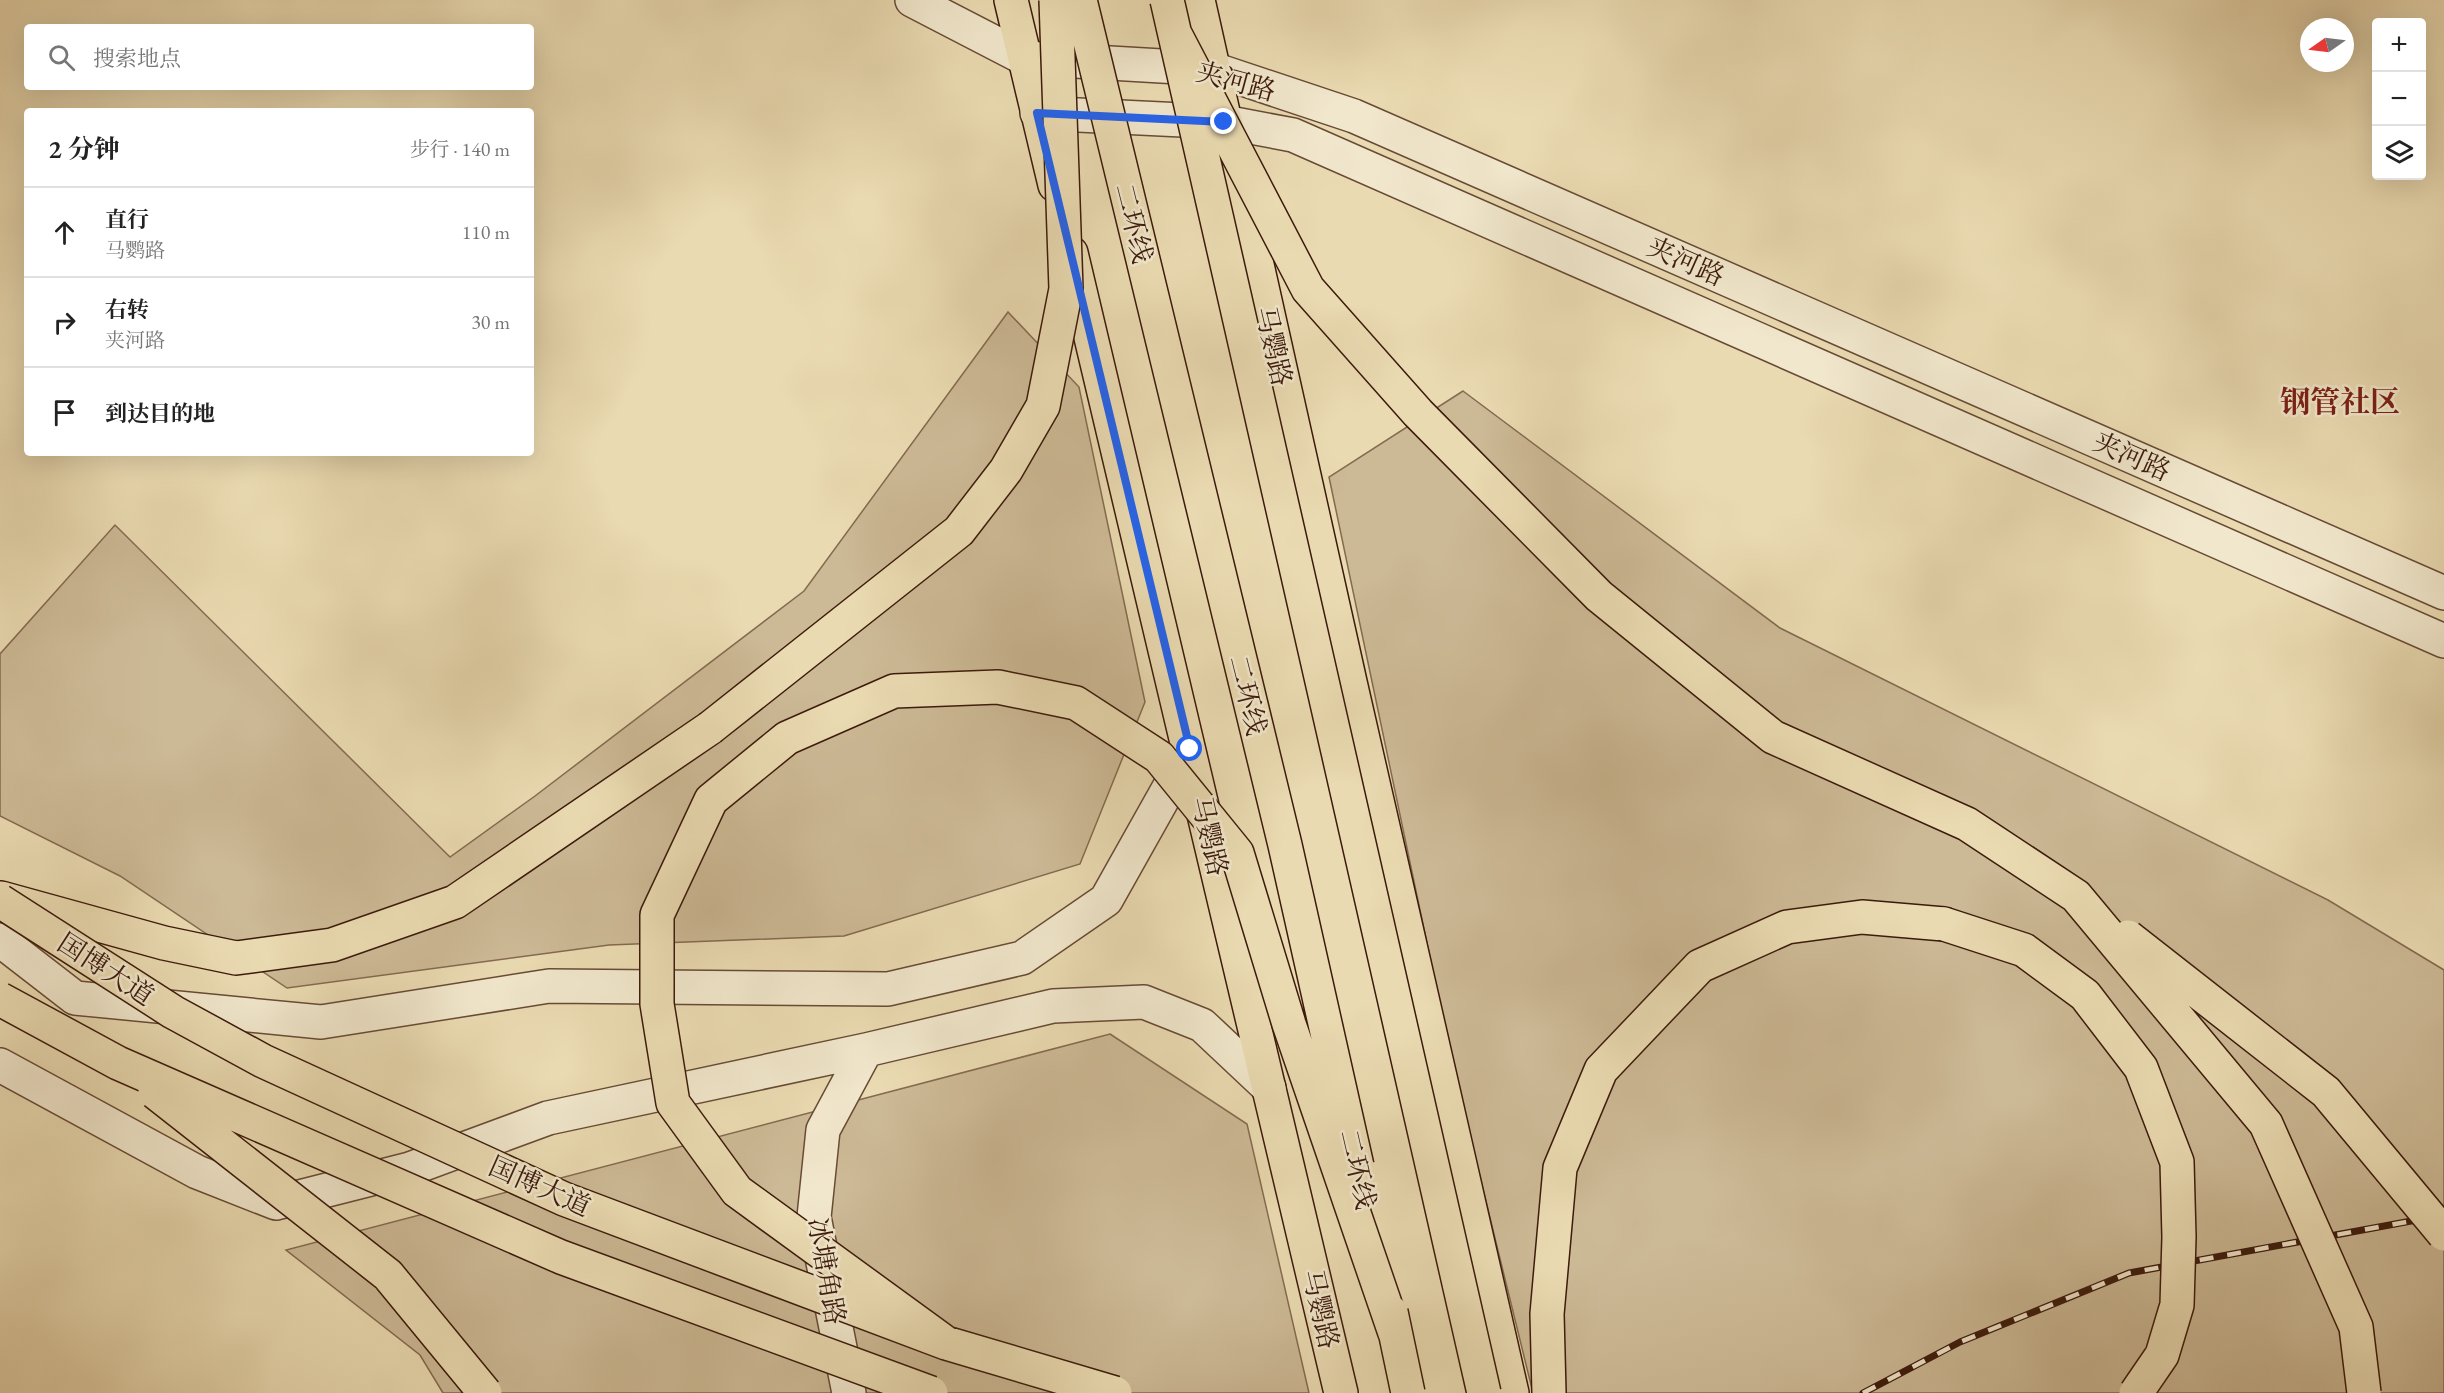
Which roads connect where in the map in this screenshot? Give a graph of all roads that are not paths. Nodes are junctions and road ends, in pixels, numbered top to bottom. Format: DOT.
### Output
graph roads {
  1 [pos="912,0"];
  2 [pos="1011,0"];
  3 [pos="1056,0"];
  4 [pos="1080,0"];
  5 [pos="1167,0"];
  6 [pos="1198,0"];
  7 [pos="1176,36"];
  8 [pos="1024,58"];
  9 [pos="1213,69"];
  10 [pos="1037,113"];
  11 [pos="1224,122"];
  12 [pos="2444,593"];
  13 [pos="2444,641"];
  14 [pos="1190,749"];
  15 [pos="2076,896"];
  16 [pos="0,899"];
  17 [pos="0,940"];
  18 [pos="0,999"];
  19 [pos="866,1050"];
  20 [pos="118,1063"];
  21 [pos="0,1065"];
  22 [pos="1269,1088"];
  23 [pos="2444,1234"];
  24 [pos="1395,1332"];
  25 [pos="946,1343"];
  26 [pos="485,1393"];
  27 [pos="849,1393"];
  28 [pos="931,1393"];
  29 [pos="1115,1393"];
  30 [pos="1341,1393"];
  31 [pos="1408,1393"];
  32 [pos="1484,1393"];
  33 [pos="1512,1393"];
  34 [pos="1550,1393"];
  35 [pos="2136,1393"];
  36 [pos="2364,1393"];
  1 -- 8 [label="street, 夹河路"];
  2 -- 8 [label="main road, 马鹦路"];
  3 -- 16 [label="main road, bridge"];
  4 -- 24 [label="main road, 二环线, bridge"];
  5 -- 7 [label="main road, bridge"];
  6 -- 9 [label="main road, 马鹦路"];
  7 -- 15 [label="main road, bridge"];
  7 -- 32 [label="main road, bridge"];
  8 -- 9 [label="street, 夹河路"];
  8 -- 10 [label="main road, 马鹦路"];
  9 -- 11 [label="main road, 马鹦路"];
  9 -- 12 [label="street, 夹河路"];
  10 -- 11 [label="street, 夹河路"];
  10 -- 14 [label="main road, 马鹦路"];
  11 -- 13 [label="street, 夹河路"];
  11 -- 33 [label="main road, 马鹦路"];
  14 -- 17 [label="street"];
  14 -- 22 [label="main road, 马鹦路"];
  15 -- 23 [label="main road, bridge"];
  15 -- 36 [label="main road, bridge"];
  16 -- 25 [label="main road, 国博大道, bridge"];
  18 -- 20 [label="main road, 国博大道, bridge"];
  19 -- 21 [label="street"];
  19 -- 22 [label="street"];
  19 -- 27 [label="street, 冰塘角路"];
  20 -- 26 [label="main road, bridge"];
  20 -- 28 [label="main road, 国博大道, bridge"];
  22 -- 30 [label="main road, 马鹦路"];
  24 -- 25 [label="main road, bridge"];
  24 -- 31 [label="main road, 二环线, bridge"];
  25 -- 29 [label="main road, 国博大道, bridge"];
  34 -- 35 [label="main road, bridge"];
}
